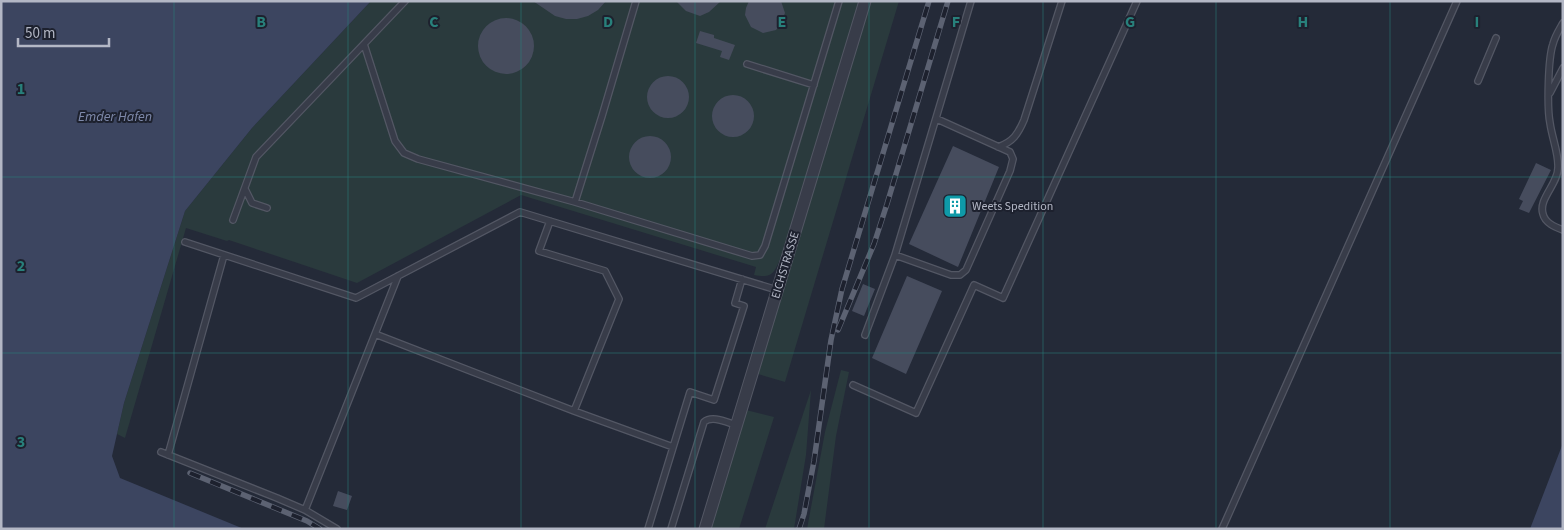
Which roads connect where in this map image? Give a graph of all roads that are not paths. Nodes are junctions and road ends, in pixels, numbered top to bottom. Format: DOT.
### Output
graph roads {
  1 [pos="406,1"];
  2 [pos="636,1"];
  3 [pos="839,1"];
  4 [pos="865,1"];
  5 [pos="971,1"];
  6 [pos="1062,1"];
  7 [pos="1137,1"];
  8 [pos="1458,1"];
  9 [pos="1563,23"];
  10 [pos="1496,38"];
  11 [pos="364,44"];
  12 [pos="747,64"];
  13 [pos="1563,68"];
  14 [pos="1478,81"];
  15 [pos="814,85"];
  16 [pos="1549,96"];
  17 [pos="936,119"];
  18 [pos="998,147"];
  19 [pos="1561,169"];
  20 [pos="245,189"];
  21 [pos="575,202"];
  22 [pos="268,208"];
  23 [pos="233,220"];
  24 [pos="550,221"];
  25 [pos="1563,230"];
  26 [pos="185,242"];
  27 [pos="895,254"];
  28 [pos="224,255"];
  29 [pos="398,276"];
  30 [pos="742,279"];
  31 [pos="777,290"];
  32 [pos="374,334"];
  33 [pos="865,335"];
  34 [pos="853,385"];
  35 [pos="574,411"];
  36 [pos="736,425"];
  37 [pos="673,447"];
  38 [pos="161,452"];
  39 [pos="168,455"];
  40 [pos="305,510"];
  41 [pos="336,529"];
  42 [pos="648,529"];
  43 [pos="671,529"];
  44 [pos="705,529"];
  45 [pos="1222,529"];
  1 -- 11 [label="lane"];
  2 -- 21 [label="lane"];
  3 -- 15 [label="lane"];
  4 -- 31 [label="street, EICHSTRASSE"];
  5 -- 17 [label="lane"];
  6 -- 18 [label="lane"];
  7 -- 34 [label="lane"];
  8 -- 45 [label="lane"];
  9 -- 16 [label="lane"];
  10 -- 14 [label="lane"];
  11 -- 20 [label="lane"];
  11 -- 21 [label="lane"];
  12 -- 15 [label="lane"];
  13 -- 16 [label="lane"];
  15 -- 21 [label="lane"];
  16 -- 19 [label="lane"];
  17 -- 18 [label="lane"];
  17 -- 27 [label="lane"];
  18 -- 27 [label="lane"];
  19 -- 25 [label="lane"];
  20 -- 22 [label="lane"];
  20 -- 23 [label="lane"];
  24 -- 29 [label="lane"];
  24 -- 30 [label="lane"];
  24 -- 35 [label="lane"];
  26 -- 28 [label="lane"];
  27 -- 33 [label="lane"];
  28 -- 29 [label="lane"];
  28 -- 39 [label="lane"];
  29 -- 32 [label="lane"];
  30 -- 31 [label="lane"];
  30 -- 37 [label="lane"];
  31 -- 36 [label="street, EICHSTRASSE"];
  32 -- 35 [label="lane"];
  32 -- 40 [label="lane"];
  35 -- 37 [label="lane"];
  36 -- 43 [label="lane"];
  36 -- 44 [label="street, EICHSTRASSE"];
  37 -- 42 [label="lane"];
  38 -- 39 [label="lane"];
  39 -- 40 [label="lane"];
  40 -- 41 [label="lane"];
}
